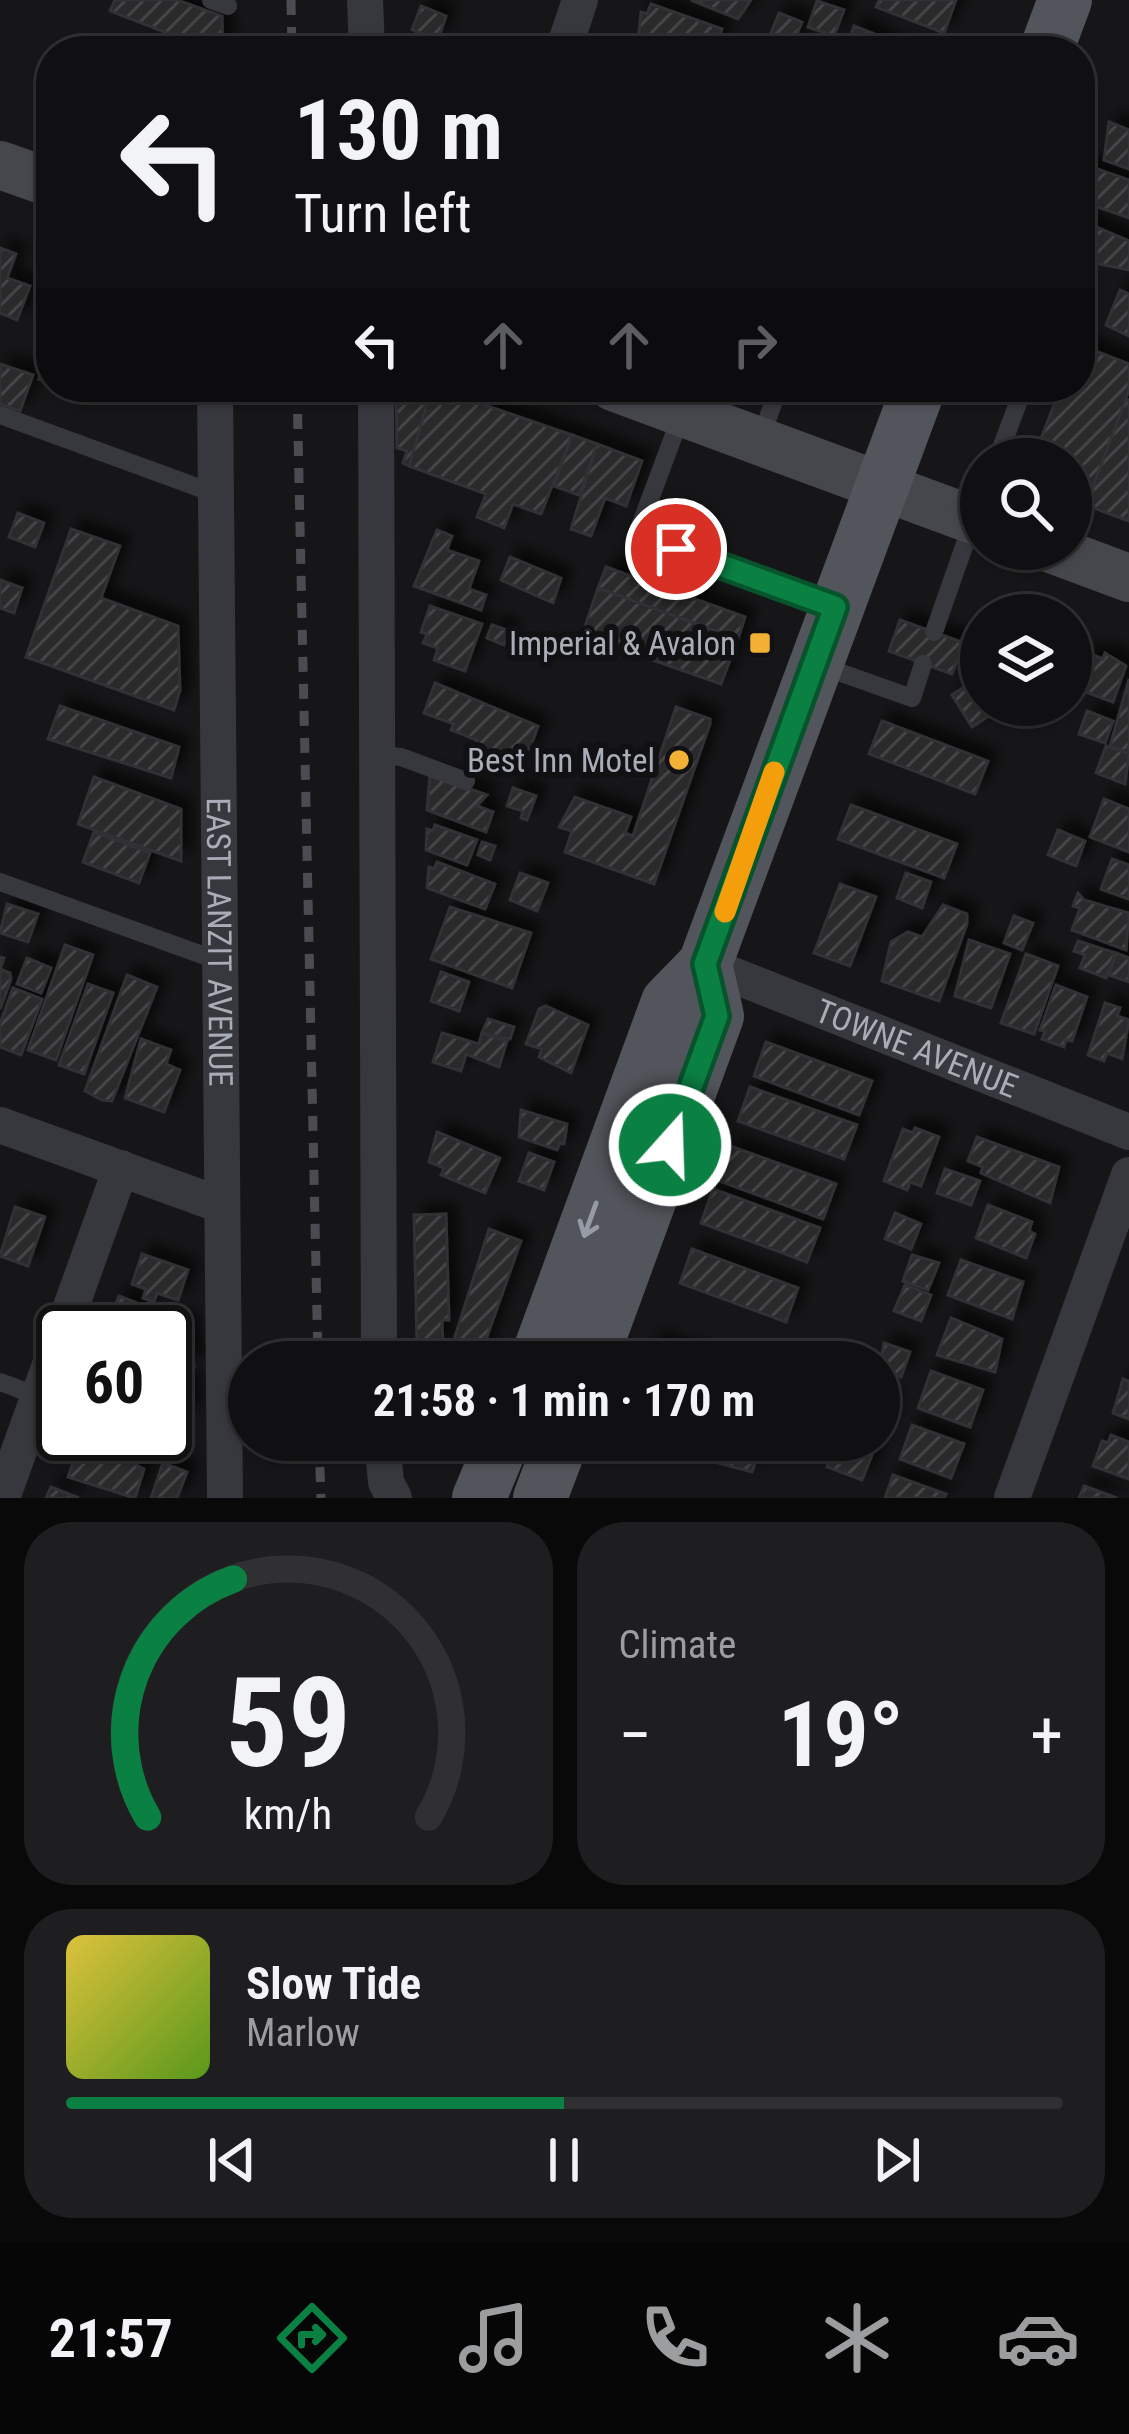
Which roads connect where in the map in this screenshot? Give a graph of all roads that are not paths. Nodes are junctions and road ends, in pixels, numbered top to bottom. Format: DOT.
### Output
graph roads {
  1 [pos="365,0"];
  2 [pos="580,0"];
  3 [pos="1065,0"];
  4 [pos="366,36"];
  5 [pos="568,36"];
  6 [pos="1052,36"];
  7 [pos="0,165"];
  8 [pos="36,178"];
  9 [pos="215,402"];
  10 [pos="376,402"];
  11 [pos="654,402"];
  12 [pos="773,402"];
  13 [pos="913,402"];
  14 [pos="1019,402"];
  15 [pos="682,412"];
  16 [pos="0,415"];
  17 [pos="1005,438"];
  18 [pos="759,441"];
  19 [pos="880,486"];
  20 [pos="216,494"];
  21 [pos="960,509"];
  22 [pos="960,562"];
  23 [pos="1092,564"];
  24 [pos="1129,578"];
  25 [pos="835,607"];
  26 [pos="934,632"];
  27 [pos="814,664"];
  28 [pos="923,664"];
  29 [pos="378,755"];
  30 [pos="466,781"];
  31 [pos="0,882"];
  32 [pos="219,961"];
  33 [pos="705,964"];
  34 [pos="0,1126"];
  35 [pos="1129,1132"];
  36 [pos="121,1168"];
  37 [pos="1129,1174"];
  38 [pos="221,1205"];
  39 [pos="71,1305"];
  40 [pos="379,1341"];
  41 [pos="544,1341"];
  42 [pos="598,1341"];
  43 [pos="0,1382"];
  44 [pos="36,1395"];
  45 [pos="36,1402"];
  46 [pos="384,1461"];
  47 [pos="494,1461"];
  48 [pos="554,1461"];
  49 [pos="2,1498"];
  50 [pos="225,1498"];
  51 [pos="394,1498"];
  52 [pos="479,1498"];
  53 [pos="540,1498"];
  54 [pos="1012,1498"];
  1 -- 4 [label="street"];
  2 -- 5 [label="street"];
  3 -- 6 [label="main road"];
  7 -- 8 [label="main road"];
  9 -- 20 [label="street, EAST LANZIT AVENUE"];
  10 -- 29 [label="street"];
  11 -- 15 [label="main road"];
  12 -- 18 [label="lane"];
  13 -- 19 [label="main road"];
  14 -- 17 [label="lane"];
  15 -- 18 [label="main road"];
  15 -- 25 [label="lane"];
  16 -- 20 [label="lane"];
  18 -- 19 [label="main road"];
  19 -- 21 [label="main road"];
  19 -- 25 [label="main road"];
  20 -- 32 [label="street, EAST LANZIT AVENUE"];
  22 -- 26 [label="lane"];
  23 -- 24 [label="main road"];
  25 -- 27 [label="main road"];
  27 -- 28 [label="lane"];
  27 -- 33 [label="main road"];
  29 -- 30 [label="lane"];
  29 -- 40 [label="street"];
  31 -- 32 [label="lane"];
  32 -- 38 [label="street, EAST LANZIT AVENUE"];
  33 -- 35 [label="street, TOWNE AVENUE"];
  33 -- 41 [label="main road, one-way"];
  33 -- 42 [label="main road"];
  34 -- 36 [label="street"];
  36 -- 38 [label="street"];
  36 -- 39 [label="street"];
  37 -- 54 [label="street"];
  38 -- 50 [label="street, EAST LANZIT AVENUE"];
  43 -- 44 [label="lane"];
  45 -- 49 [label="street"];
  46 -- 51 [label="street"];
  47 -- 52 [label="main road"];
  48 -- 53 [label="main road"];
}
